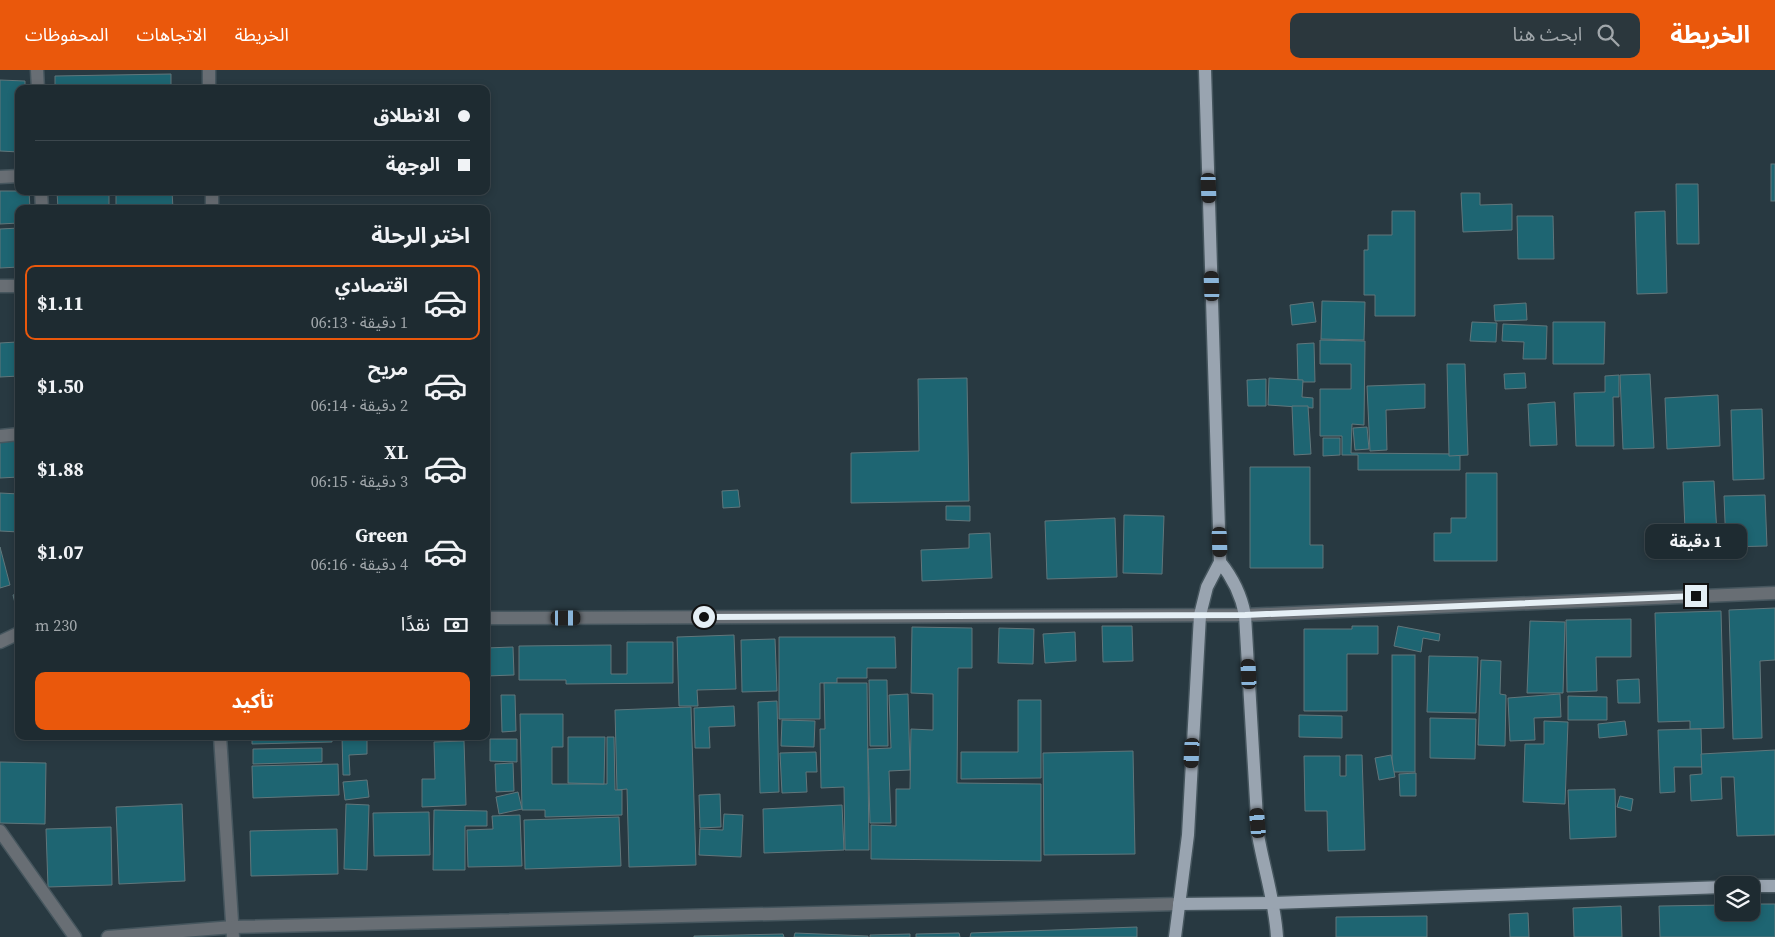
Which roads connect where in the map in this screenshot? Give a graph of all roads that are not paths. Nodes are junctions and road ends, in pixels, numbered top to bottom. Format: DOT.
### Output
graph roads {
  1 [pos="37,70"];
  2 [pos="209,70"];
  3 [pos="1205,70"];
  4 [pos="38,85"];
  5 [pos="209,85"];
  6 [pos="15,176"];
  7 [pos="0,177"];
  8 [pos="0,286"];
  9 [pos="15,286"];
  10 [pos="15,434"];
  11 [pos="0,436"];
  12 [pos="1220,562"];
  13 [pos="1775,593"];
  14 [pos="1200,615"];
  15 [pos="1245,615"];
  16 [pos="490,618"];
  17 [pos="15,635"];
  18 [pos="0,642"];
  19 [pos="220,740"];
  20 [pos="0,831"];
  21 [pos="1760,886"];
  22 [pos="1775,886"];
  23 [pos="1715,887"];
  24 [pos="1274,903"];
  25 [pos="1179,904"];
  26 [pos="233,932"];
  27 [pos="75,937"];
  28 [pos="108,937"];
  29 [pos="1174,937"];
  30 [pos="1277,937"];
  1 -- 4 [label="street"];
  2 -- 5 [label="street"];
  3 -- 12 [label="main road"];
  6 -- 7 [label="street"];
  8 -- 9 [label="street"];
  10 -- 11 [label="street"];
  12 -- 14 [label="main road"];
  12 -- 15 [label="main road"];
  13 -- 15 [label="street"];
  14 -- 15 [label="street"];
  14 -- 16 [label="street"];
  14 -- 25 [label="main road"];
  15 -- 24 [label="main road"];
  17 -- 18 [label="street"];
  19 -- 26 [label="street"];
  20 -- 27 [label="street"];
  21 -- 22 [label="main road"];
  23 -- 24 [label="main road"];
  24 -- 25 [label="main road"];
  24 -- 30 [label="main road"];
  25 -- 26 [label="street"];
  25 -- 29 [label="main road"];
  26 -- 28 [label="street"];
}
